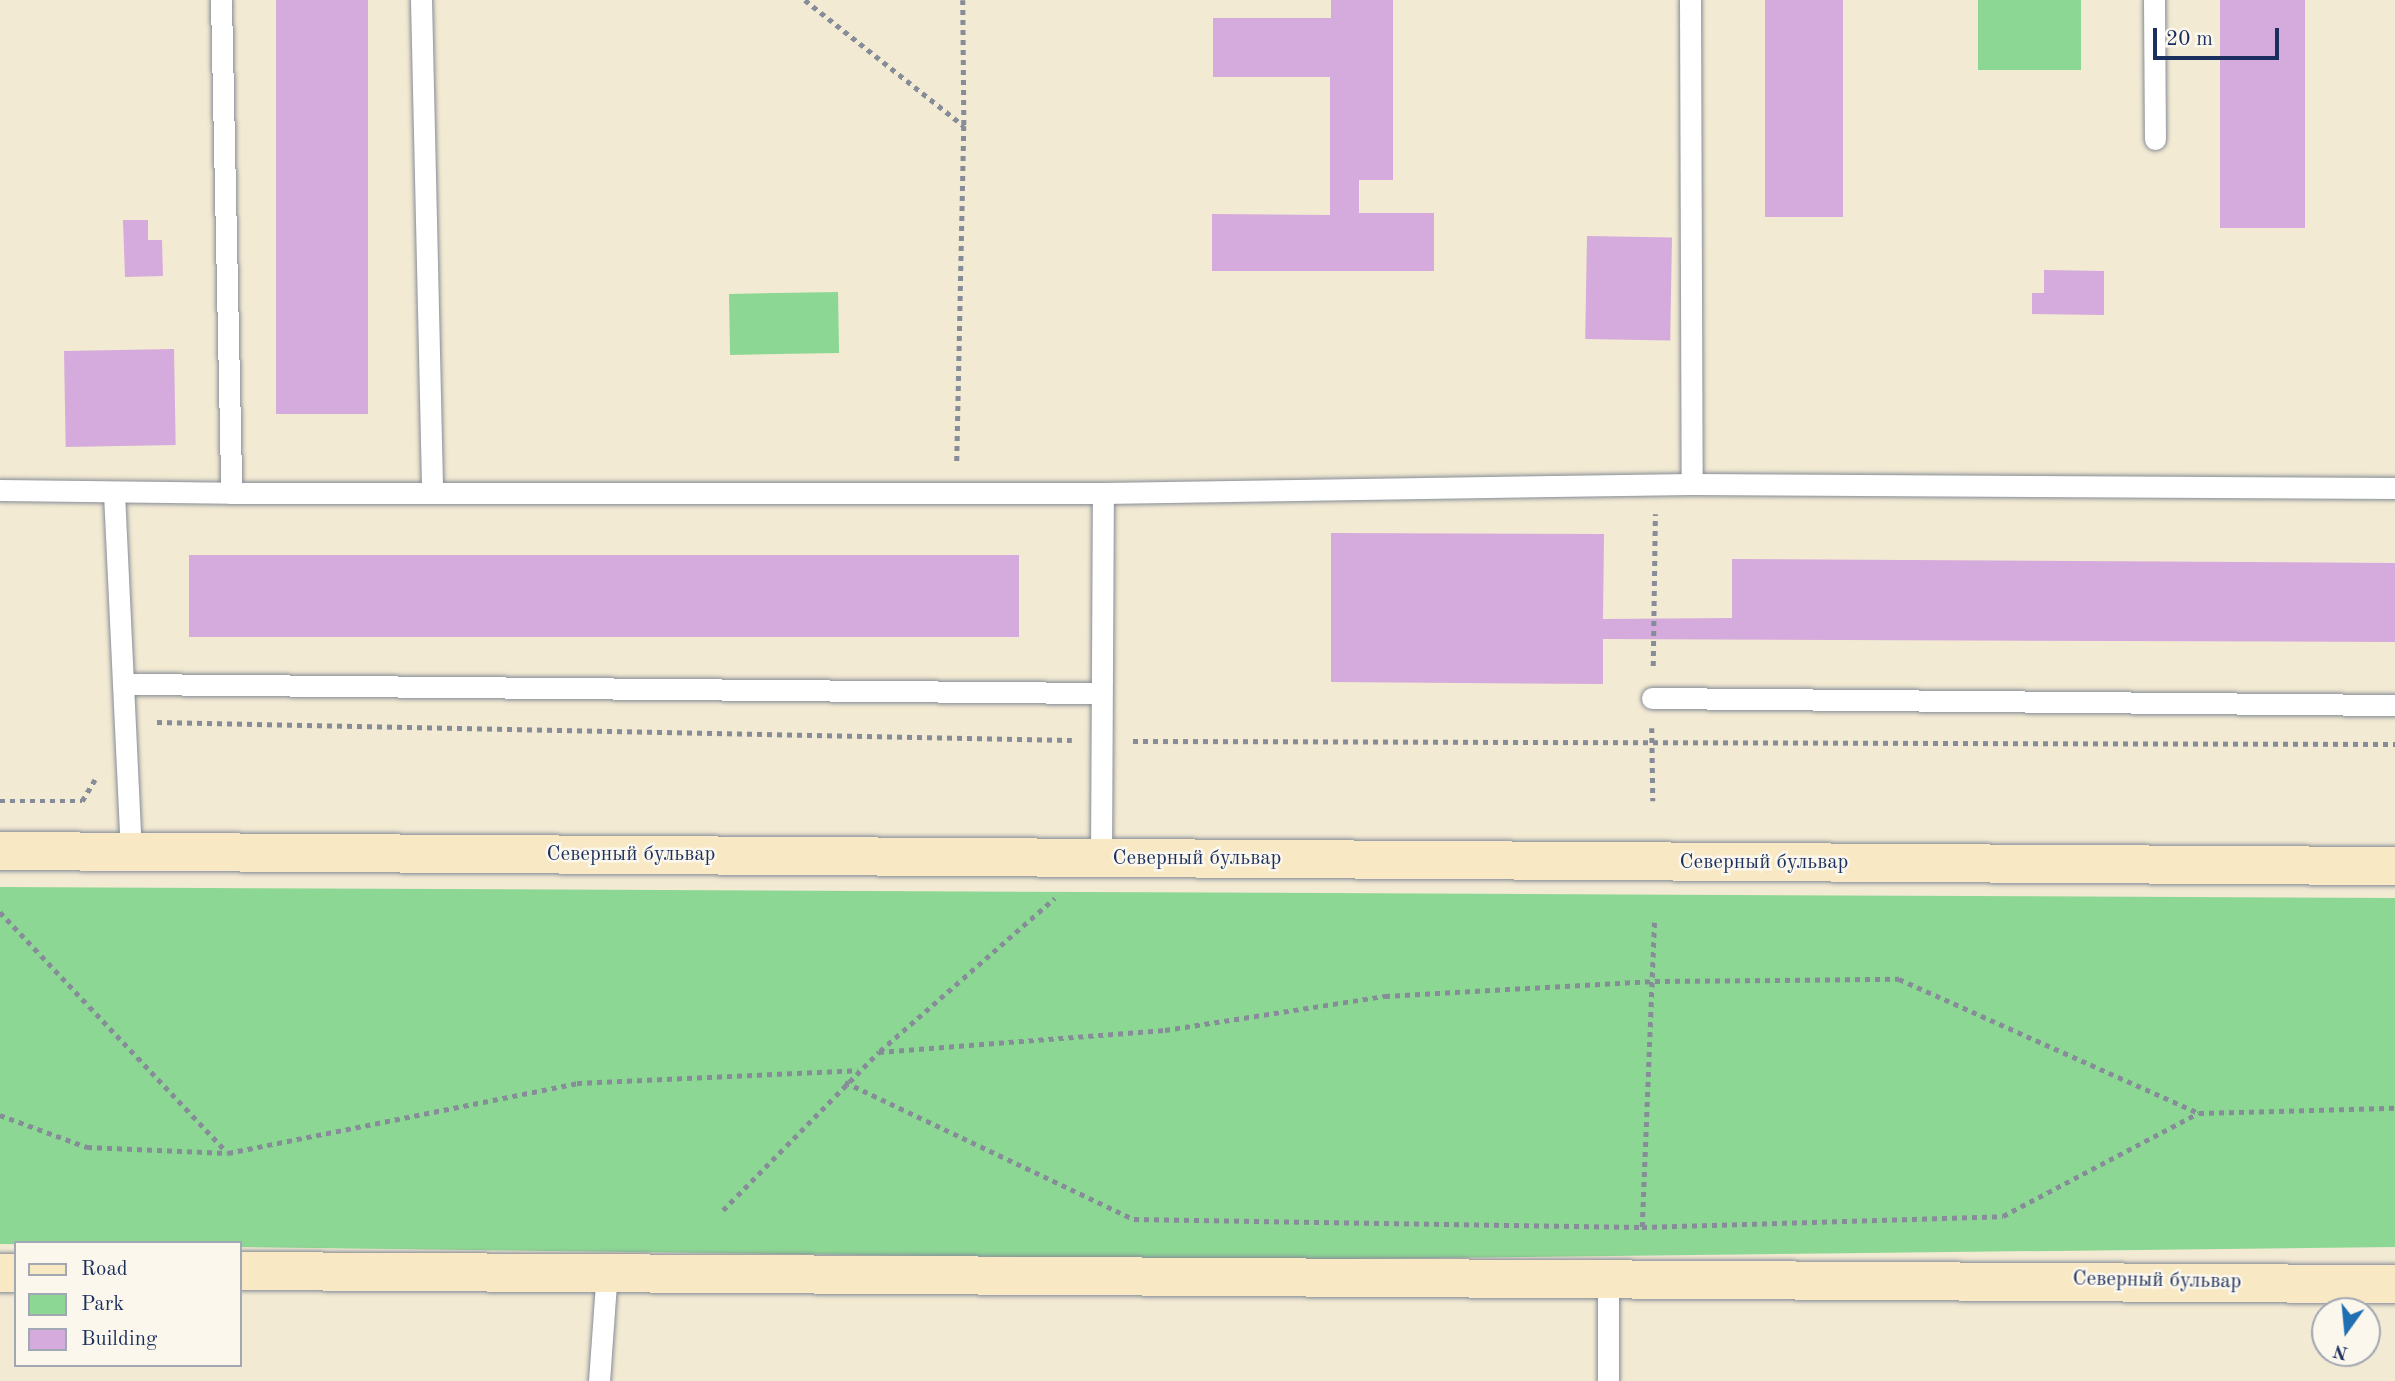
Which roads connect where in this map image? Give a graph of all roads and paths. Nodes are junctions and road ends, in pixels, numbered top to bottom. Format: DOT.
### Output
graph roads {
  1 [pos="221,0"];
  2 [pos="422,0"];
  3 [pos="805,0"];
  4 [pos="961,0"];
  5 [pos="1690,0"];
  6 [pos="2154,0"];
  7 [pos="964,126"];
  8 [pos="2155,139"];
  9 [pos="1692,484"];
  10 [pos="1656,485"];
  11 [pos="2395,488"];
  12 [pos="0,490"];
  13 [pos="432,491"];
  14 [pos="114,493"];
  15 [pos="231,493"];
  16 [pos="1103,493"];
  17 [pos="956,494"];
  18 [pos="125,684"];
  19 [pos="1101,693"];
  20 [pos="1652,698"];
  21 [pos="2395,705"];
  22 [pos="128,721"];
  23 [pos="1100,741"];
  24 [pos="1651,744"];
  25 [pos="2395,744"];
  26 [pos="0,801"];
  27 [pos="1653,801"];
  28 [pos="0,851"];
  29 [pos="131,852"];
  30 [pos="1101,858"];
  31 [pos="2395,866"];
  32 [pos="0,912"];
  33 [pos="1654,922"];
  34 [pos="1655,981"];
  35 [pos="879,1052"];
  36 [pos="858,1070"];
  37 [pos="845,1082"];
  38 [pos="2395,1108"];
  39 [pos="2199,1113"];
  40 [pos="0,1115"];
  41 [pos="228,1153"];
  42 [pos="723,1210"];
  43 [pos="1642,1227"];
  44 [pos="607,1269"];
  45 [pos="242,1271"];
  46 [pos="1608,1276"];
  47 [pos="2395,1284"];
  48 [pos="599,1381"];
  49 [pos="1608,1381"];
  1 -- 15 [label="lane"];
  2 -- 13 [label="lane"];
  3 -- 7 [label="path"];
  4 -- 7 [label="path"];
  5 -- 9 [label="lane"];
  6 -- 8 [label="lane"];
  7 -- 17 [label="path"];
  9 -- 10 [label="lane"];
  9 -- 11 [label="lane"];
  10 -- 16 [label="lane"];
  10 -- 20 [label="path"];
  12 -- 14 [label="lane"];
  13 -- 15 [label="lane"];
  13 -- 17 [label="lane"];
  14 -- 15 [label="lane"];
  14 -- 18 [label="lane"];
  16 -- 17 [label="lane"];
  16 -- 19 [label="lane"];
  18 -- 19 [label="lane"];
  18 -- 22 [label="lane"];
  19 -- 23 [label="lane"];
  20 -- 21 [label="lane"];
  20 -- 24 [label="path"];
  22 -- 23 [label="path"];
  22 -- 26 [label="path"];
  22 -- 29 [label="lane"];
  23 -- 24 [label="path"];
  23 -- 30 [label="lane"];
  24 -- 25 [label="path"];
  24 -- 27 [label="path"];
  28 -- 29 [label="main road, Северный бульвар"];
  29 -- 30 [label="main road, Северный бульвар"];
  30 -- 31 [label="main road, Северный бульвар"];
  30 -- 35 [label="path"];
  32 -- 41 [label="path"];
  33 -- 34 [label="path"];
  34 -- 35 [label="path"];
  34 -- 39 [label="path"];
  34 -- 43 [label="path"];
  35 -- 36 [label="path"];
  36 -- 37 [label="path"];
  36 -- 41 [label="path"];
  37 -- 42 [label="path"];
  37 -- 43 [label="path"];
  38 -- 39 [label="path"];
  39 -- 43 [label="path"];
  40 -- 41 [label="path"];
  44 -- 45 [label="main road, Северный бульвар"];
  44 -- 46 [label="main road, Северный бульвар"];
  44 -- 48 [label="lane"];
  46 -- 47 [label="main road, Северный бульвар"];
  46 -- 49 [label="lane"];
}
